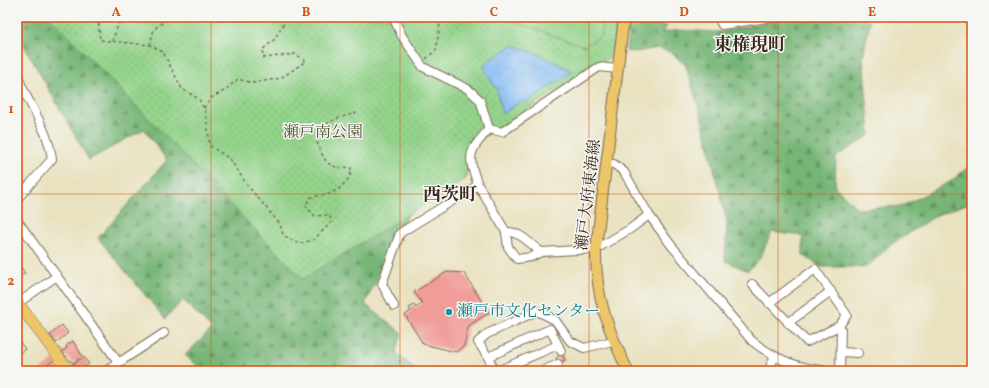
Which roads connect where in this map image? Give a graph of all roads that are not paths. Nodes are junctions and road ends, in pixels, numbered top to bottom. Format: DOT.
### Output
graph roads {
  1 [pos="393,17"];
  2 [pos="624,17"];
  3 [pos="718,17"];
  4 [pos="773,17"];
  5 [pos="617,69"];
  6 [pos="17,74"];
  7 [pos="489,129"];
  8 [pos="607,164"];
  9 [pos="478,185"];
  10 [pos="17,199"];
  11 [pos="649,215"];
  12 [pos="17,220"];
  13 [pos="506,232"];
  14 [pos="596,249"];
  15 [pos="541,252"];
  16 [pos="57,276"];
  17 [pos="752,284"];
  18 [pos="831,291"];
  19 [pos="18,302"];
  20 [pos="770,303"];
  21 [pos="394,306"];
  22 [pos="788,323"];
  23 [pos="840,326"];
  24 [pos="164,333"];
  25 [pos="613,341"];
  26 [pos="841,352"];
  27 [pos="858,353"];
  28 [pos="775,356"];
  29 [pos="488,357"];
  30 [pos="118,362"];
  31 [pos="558,364"];
  32 [pos="69,371"];
  33 [pos="106,371"];
  34 [pos="496,371"];
  35 [pos="542,371"];
  36 [pos="628,371"];
  37 [pos="768,371"];
  38 [pos="830,371"];
  39 [pos="840,371"];
  1 -- 7 [label="street"];
  2 -- 5 [label="main road, 瀬戸大府東海線"];
  3 -- 4 [label="street"];
  5 -- 7 [label="street"];
  5 -- 8 [label="main road, 瀬戸大府東海線"];
  6 -- 10 [label="street"];
  7 -- 9 [label="street"];
  8 -- 11 [label="street"];
  8 -- 14 [label="main road, 瀬戸大府東海線"];
  9 -- 13 [label="street"];
  9 -- 21 [label="street"];
  11 -- 14 [label="street"];
  11 -- 28 [label="street"];
  12 -- 16 [label="street"];
  13 -- 15 [label="street"];
  13 -- 15 [label="street"];
  14 -- 15 [label="street"];
  14 -- 25 [label="main road, 瀬戸大府東海線"];
  16 -- 19 [label="street"];
  16 -- 30 [label="street"];
  17 -- 20 [label="street"];
  18 -- 20 [label="street"];
  18 -- 22 [label="street"];
  18 -- 23 [label="street"];
  19 -- 32 [label="highway"];
  20 -- 22 [label="street"];
  22 -- 23 [label="street"];
  23 -- 26 [label="street"];
  24 -- 30 [label="street"];
  25 -- 29 [label="street"];
  25 -- 36 [label="main road, 瀬戸大府東海線"];
  26 -- 27 [label="street"];
  26 -- 39 [label="street"];
  28 -- 37 [label="street"];
  28 -- 38 [label="street"];
  29 -- 34 [label="street"];
  29 -- 34 [label="street"];
  30 -- 33 [label="street"];
  31 -- 35 [label="street"];
}
